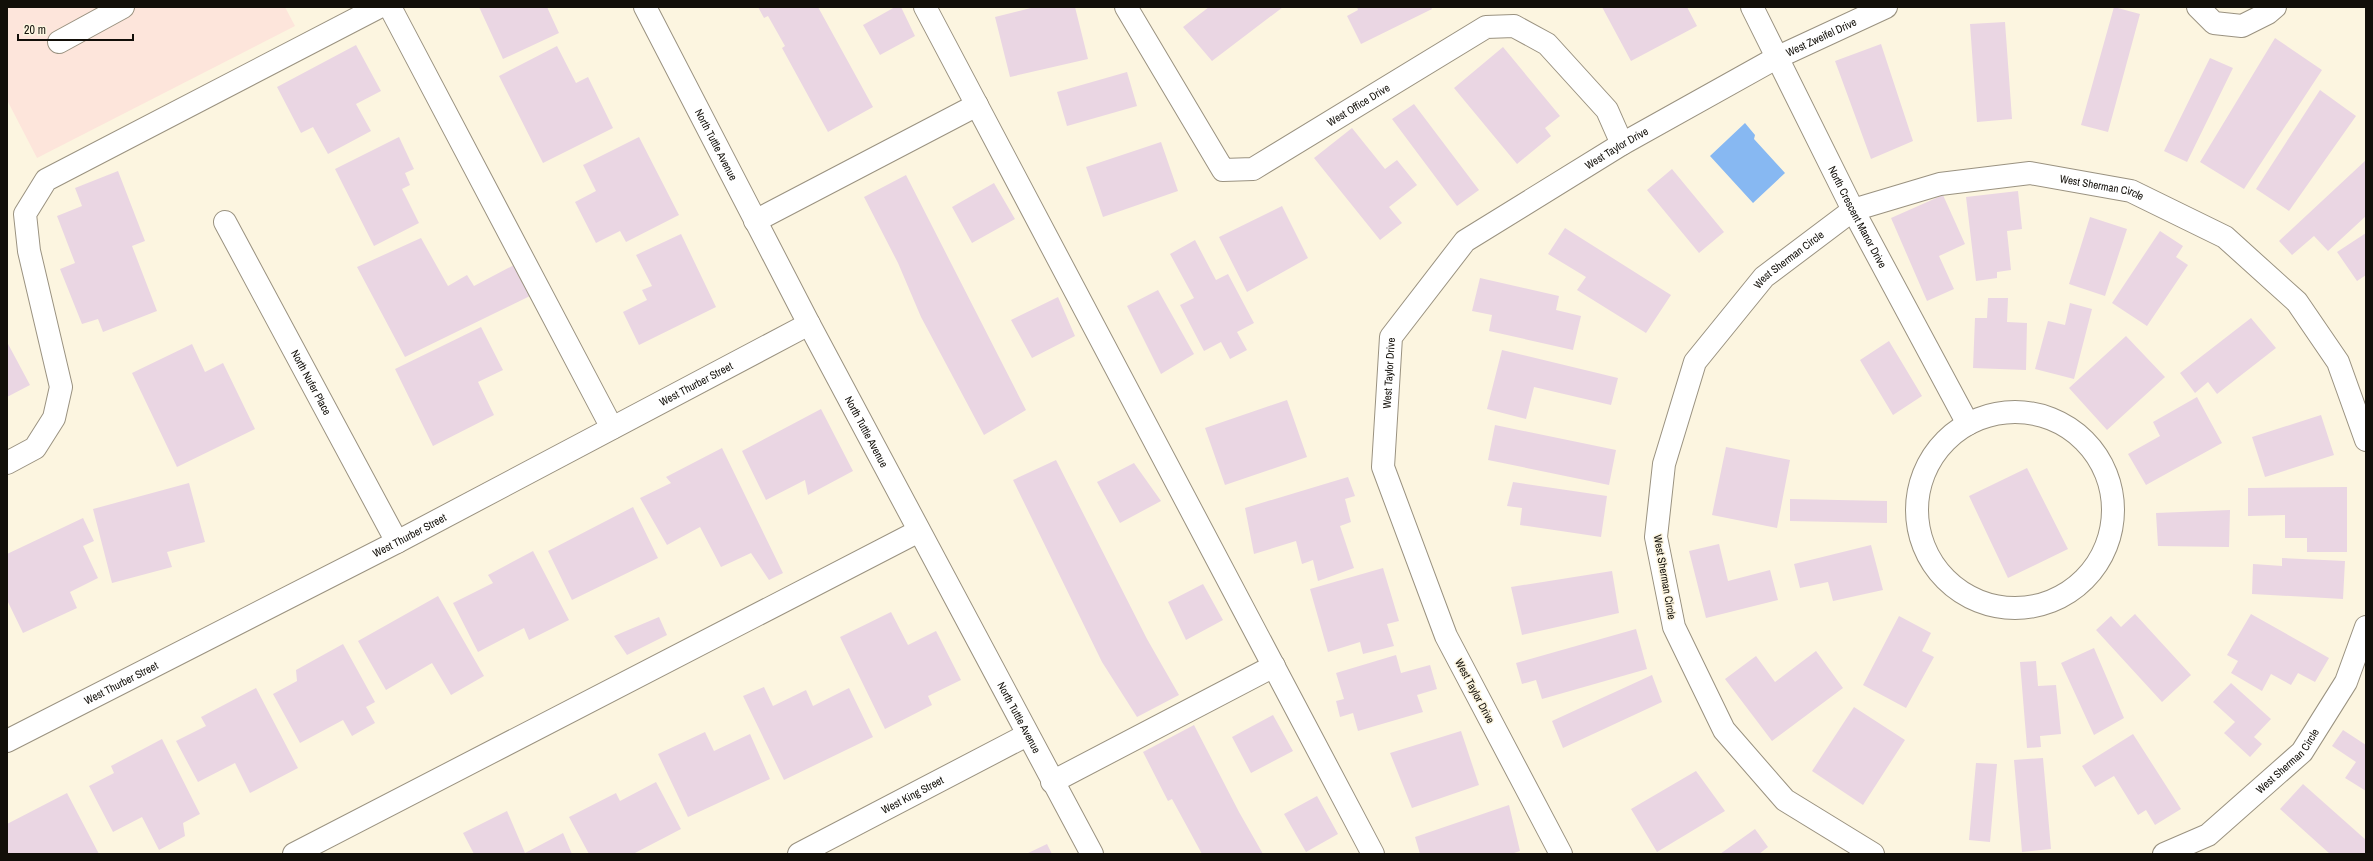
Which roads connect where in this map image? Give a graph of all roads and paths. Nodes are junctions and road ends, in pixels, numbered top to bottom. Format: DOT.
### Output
graph roads {
  1 [pos="123,7"];
  2 [pos="379,7"];
  3 [pos="390,7"];
  4 [pos="645,7"];
  5 [pos="925,7"];
  6 [pos="1126,7"];
  7 [pos="1752,7"];
  8 [pos="1886,7"];
  9 [pos="2198,7"];
  10 [pos="2275,7"];
  11 [pos="59,42"];
  12 [pos="1778,57"];
  13 [pos="977,104"];
  14 [pos="1622,144"];
  15 [pos="1853,210"];
  16 [pos="755,221"];
  17 [pos="225,222"];
  18 [pos="809,324"];
  19 [pos="1968,424"];
  20 [pos="612,428"];
  21 [pos="2366,440"];
  22 [pos="7,463"];
  23 [pos="918,531"];
  24 [pos="397,542"];
  25 [pos="2366,627"];
  26 [pos="1274,666"];
  27 [pos="1027,735"];
  28 [pos="7,742"];
  29 [pos="1052,782"];
  30 [pos="294,854"];
  31 [pos="799,854"];
  32 [pos="1092,854"];
  33 [pos="1373,854"];
  34 [pos="1561,854"];
  35 [pos="1873,854"];
  36 [pos="2164,854"];
  1 -- 11 [label="street"];
  2 -- 22 [label="street"];
  3 -- 20 [label="street"];
  4 -- 16 [label="street, North Tuttle Avenue"];
  5 -- 13 [label="street"];
  6 -- 14 [label="street, West Office Drive"];
  7 -- 12 [label="street, North Crescent Manor Drive"];
  8 -- 12 [label="street, West Zweifel Drive"];
  9 -- 10 [label="street"];
  12 -- 14 [label="street, West Taylor Drive"];
  12 -- 15 [label="street, North Crescent Manor Drive"];
  13 -- 16 [label="street"];
  13 -- 26 [label="street"];
  14 -- 34 [label="street, West Taylor Drive"];
  15 -- 19 [label="street, North Crescent Manor Drive"];
  15 -- 21 [label="street, West Sherman Circle"];
  15 -- 35 [label="street, West Sherman Circle"];
  16 -- 18 [label="street, North Tuttle Avenue"];
  17 -- 24 [label="street, North Nufer Place"];
  18 -- 20 [label="street, West Thurber Street"];
  18 -- 23 [label="street, North Tuttle Avenue"];
  19 -- 19 [label="street"];
  20 -- 24 [label="street, West Thurber Street"];
  23 -- 27 [label="street, North Tuttle Avenue"];
  23 -- 30 [label="street"];
  24 -- 28 [label="street, West Thurber Street"];
  25 -- 36 [label="street, West Sherman Circle"];
  26 -- 29 [label="street"];
  26 -- 33 [label="street"];
  27 -- 29 [label="street, North Tuttle Avenue"];
  27 -- 31 [label="street, West King Street"];
  29 -- 32 [label="street, North Tuttle Avenue"];
}
